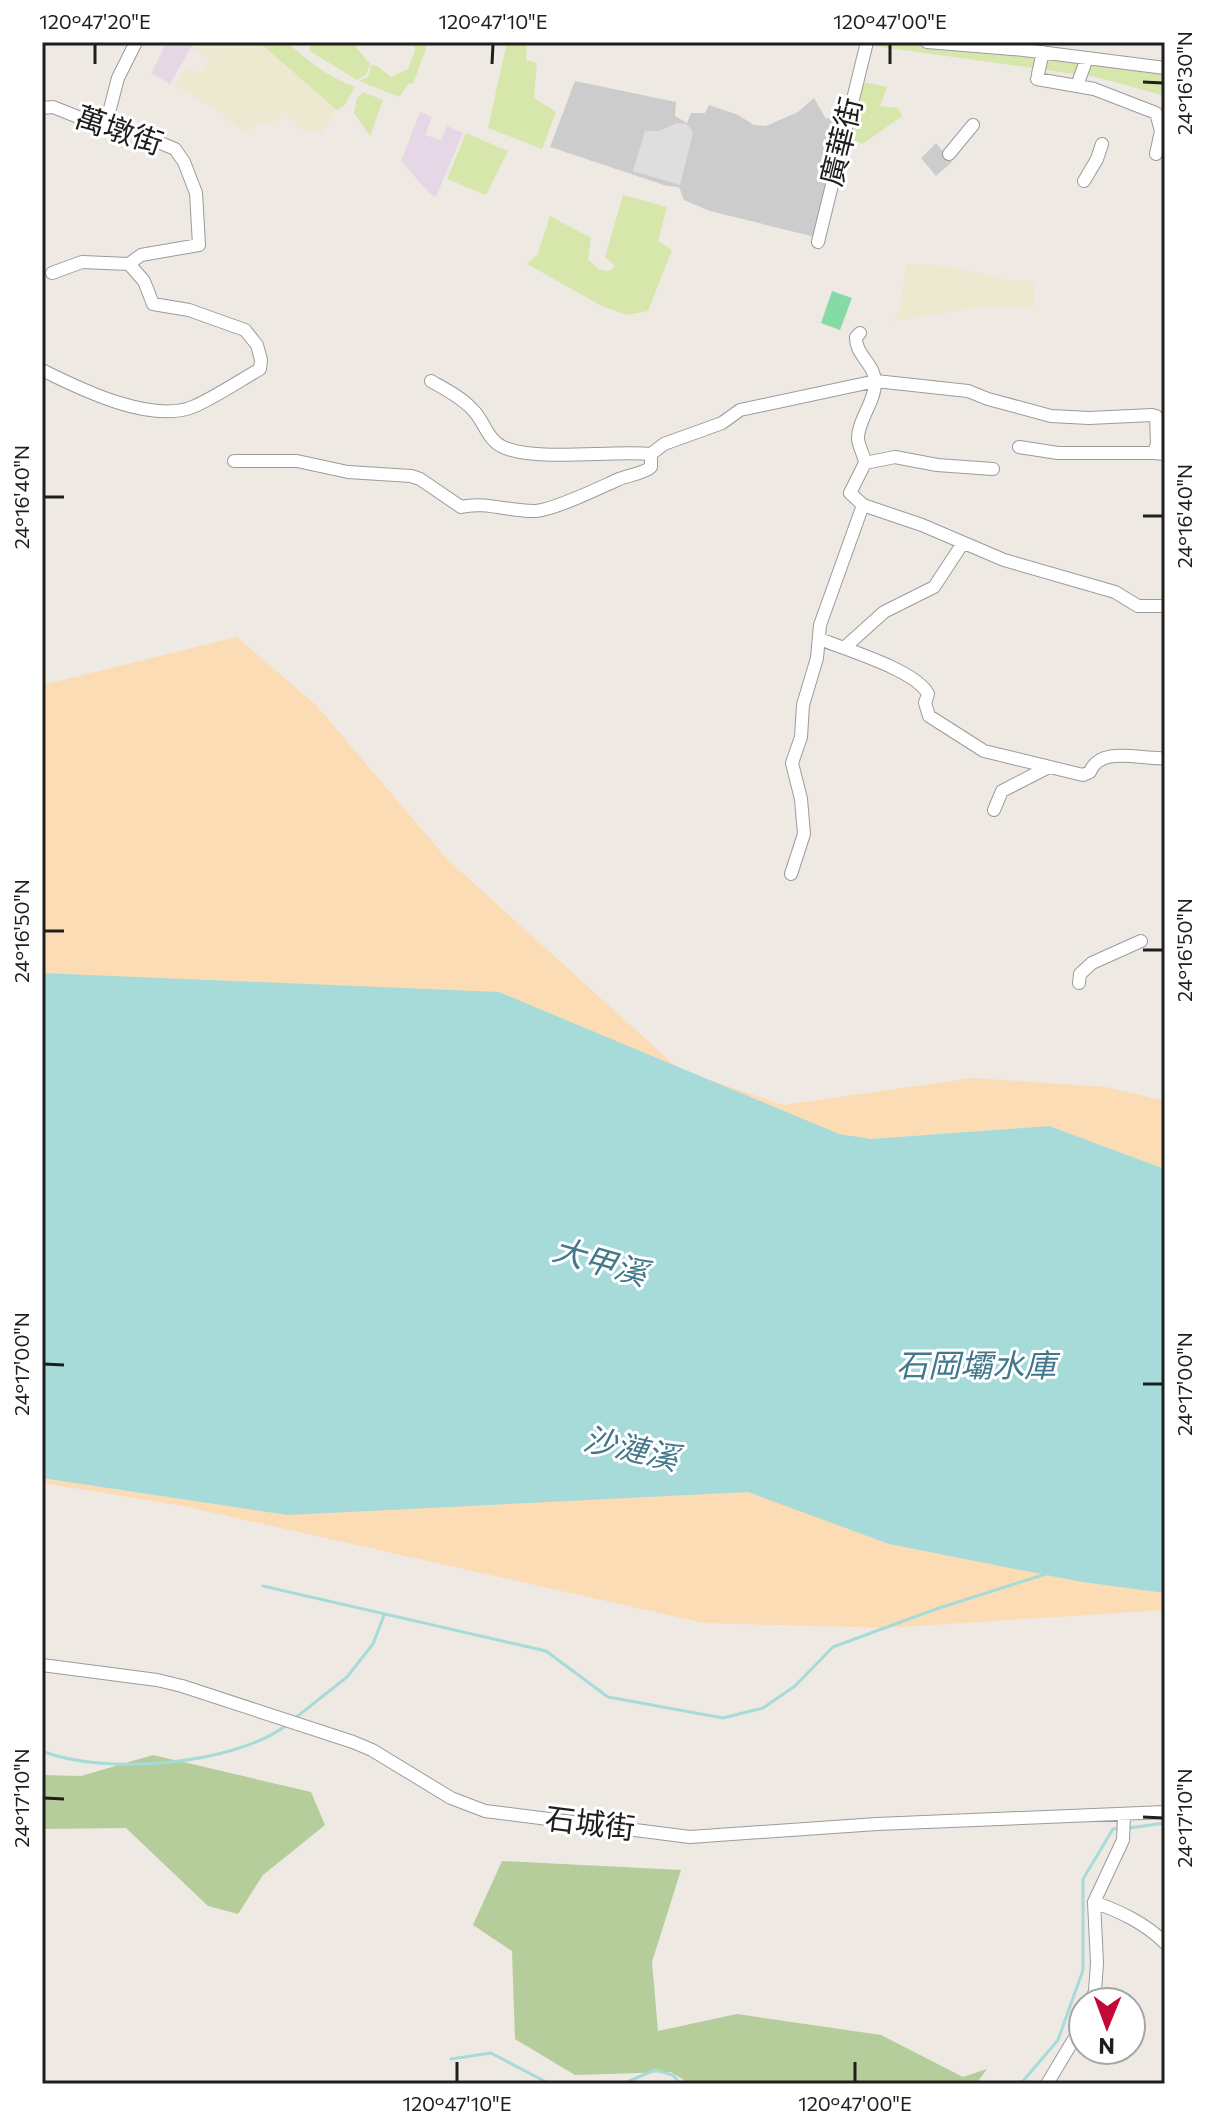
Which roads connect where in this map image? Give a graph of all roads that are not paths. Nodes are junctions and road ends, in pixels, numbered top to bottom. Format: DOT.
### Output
graph roads {
  1 [pos="136,42"];
  2 [pos="867,42"];
  3 [pos="927,42"];
  4 [pos="1020,46"];
  5 [pos="1043,52"];
  6 [pos="1087,58"];
  7 [pos="1165,68"];
  8 [pos="1076,82"];
  9 [pos="42,108"];
  10 [pos="106,124"];
  11 [pos="973,125"];
  12 [pos="1102,144"];
  13 [pos="949,154"];
  14 [pos="1156,154"];
  15 [pos="1084,181"];
  16 [pos="818,242"];
  17 [pos="129,264"];
  18 [pos="52,273"];
  19 [pos="860,333"];
  20 [pos="42,370"];
  21 [pos="431,381"];
  22 [pos="876,381"];
  23 [pos="1019,447"];
  24 [pos="651,454"];
  25 [pos="1160,454"];
  26 [pos="234,461"];
  27 [pos="865,463"];
  28 [pos="993,469"];
  29 [pos="863,505"];
  30 [pos="963,543"];
  31 [pos="1165,606"];
  32 [pos="820,639"];
  33 [pos="844,648"];
  34 [pos="1165,758"];
  35 [pos="1049,767"];
  36 [pos="994,810"];
  37 [pos="791,874"];
  38 [pos="1141,941"];
  39 [pos="1079,983"];
  40 [pos="42,1665"];
  41 [pos="1165,1812"];
  42 [pos="1124,1824"];
  43 [pos="1094,1902"];
  44 [pos="1165,1943"];
  45 [pos="1095,1986"];
  46 [pos="1067,2051"];
  47 [pos="1047,2084"];
  1 -- 10 [label="street"];
  2 -- 16 [label="street, 廣華街"];
  3 -- 4 [label="street"];
  4 -- 5 [label="street"];
  5 -- 6 [label="street"];
  5 -- 8 [label="street"];
  6 -- 7 [label="street"];
  6 -- 8 [label="street"];
  8 -- 14 [label="street"];
  9 -- 10 [label="street, 萬墩街"];
  10 -- 17 [label="street, 萬墩街"];
  11 -- 13 [label="street"];
  12 -- 15 [label="street"];
  17 -- 18 [label="street"];
  17 -- 20 [label="street"];
  19 -- 22 [label="street"];
  21 -- 24 [label="street"];
  22 -- 24 [label="street"];
  22 -- 25 [label="street"];
  22 -- 27 [label="street"];
  23 -- 25 [label="street"];
  24 -- 26 [label="street"];
  27 -- 28 [label="street"];
  27 -- 29 [label="street"];
  29 -- 30 [label="street"];
  29 -- 32 [label="street"];
  30 -- 31 [label="street"];
  30 -- 33 [label="street"];
  32 -- 33 [label="street"];
  32 -- 37 [label="street"];
  33 -- 35 [label="street"];
  34 -- 35 [label="street"];
  35 -- 36 [label="street"];
  38 -- 39 [label="street"];
  40 -- 42 [label="street, 石城街"];
  41 -- 42 [label="street, 石城街"];
  42 -- 43 [label="street"];
  43 -- 44 [label="street"];
  43 -- 45 [label="street"];
  46 -- 47 [label="street"];
}
